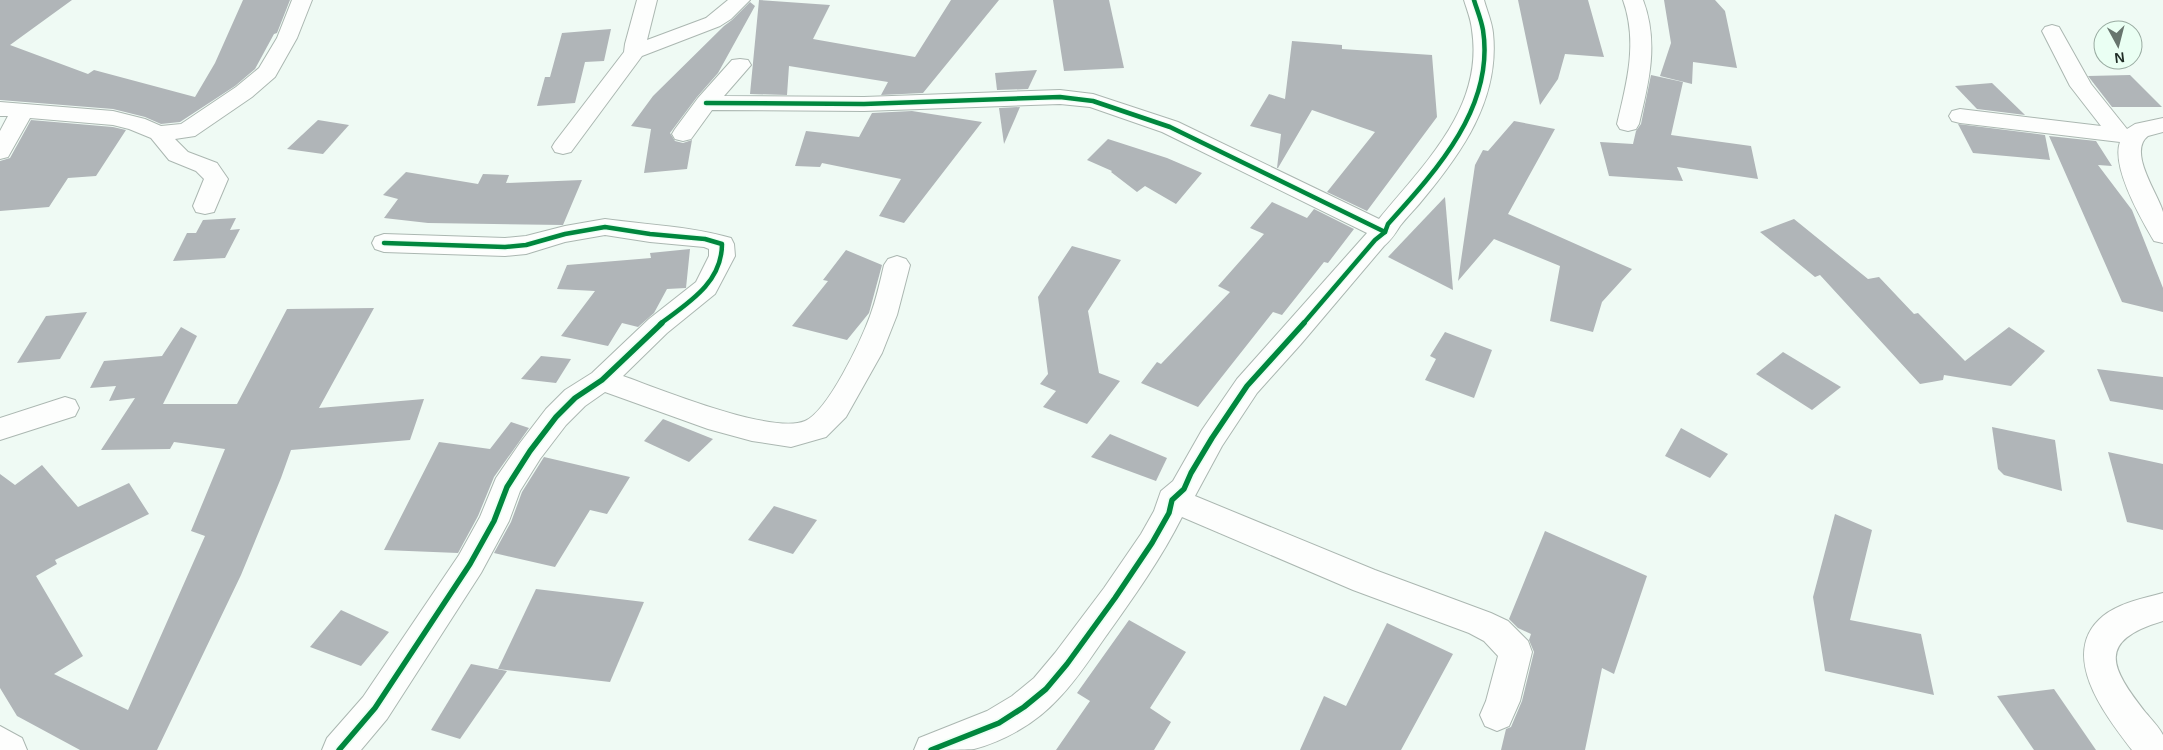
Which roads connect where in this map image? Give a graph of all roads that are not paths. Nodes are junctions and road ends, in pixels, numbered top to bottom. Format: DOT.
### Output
graph roads {
  1 [pos="302,0"];
  2 [pos="647,0"];
  3 [pos="740,0"];
  4 [pos="1474,0"];
  5 [pos="1633,0"];
  6 [pos="2052,31"];
  7 [pos="635,52"];
  8 [pos="740,64"];
  9 [pos="706,103"];
  10 [pos="0,109"];
  11 [pos="22,112"];
  12 [pos="1960,116"];
  13 [pos="1628,124"];
  14 [pos="2163,125"];
  15 [pos="159,133"];
  16 [pos="682,134"];
  17 [pos="2127,136"];
  18 [pos="563,147"];
  19 [pos="0,152"];
  20 [pos="204,206"];
  21 [pos="1385,232"];
  22 [pos="2163,234"];
  23 [pos="384,243"];
  24 [pos="897,265"];
  25 [pos="602,380"];
  26 [pos="65,408"];
  27 [pos="0,429"];
  28 [pos="1172,500"];
  29 [pos="2163,607"];
  30 [pos="1497,715"];
  31 [pos="0,742"];
  32 [pos="10,750"];
  33 [pos="340,750"];
  34 [pos="932,750"];
  35 [pos="2153,750"];
  1 -- 15 [label="street"];
  2 -- 7 [label="street"];
  3 -- 7 [label="street"];
  4 -- 21 [label="street"];
  5 -- 13 [label="street"];
  6 -- 17 [label="street"];
  7 -- 18 [label="street"];
  8 -- 9 [label="street"];
  9 -- 16 [label="street"];
  9 -- 21 [label="street"];
  10 -- 11 [label="street"];
  11 -- 15 [label="street"];
  11 -- 19 [label="street"];
  12 -- 17 [label="street"];
  14 -- 17 [label="street"];
  15 -- 20 [label="street"];
  17 -- 22 [label="street"];
  21 -- 28 [label="street"];
  23 -- 25 [label="street"];
  24 -- 25 [label="street"];
  25 -- 33 [label="street"];
  26 -- 27 [label="street"];
  28 -- 30 [label="street"];
  28 -- 34 [label="street"];
  29 -- 35 [label="street"];
  31 -- 32 [label="street"];
}
